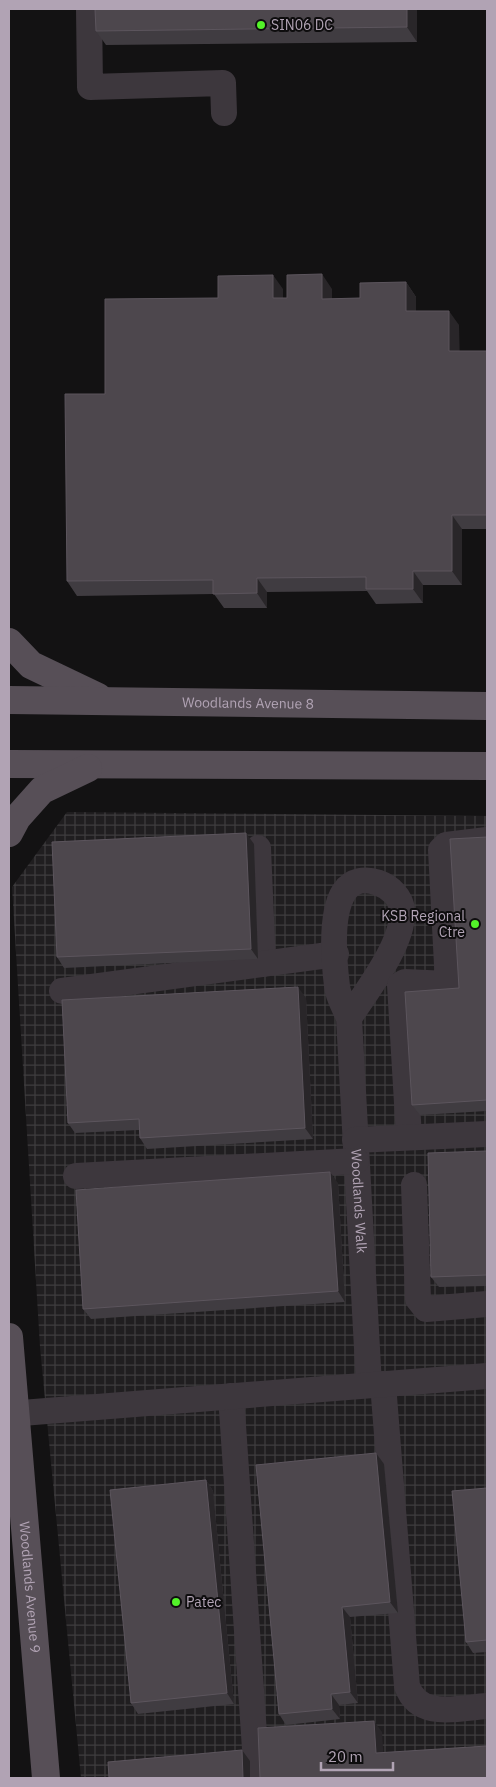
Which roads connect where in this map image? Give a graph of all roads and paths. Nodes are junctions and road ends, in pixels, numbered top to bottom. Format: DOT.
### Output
graph roads {
  1 [pos="89,9"];
  2 [pos="224,114"];
  3 [pos="9,642"];
  4 [pos="9,700"];
  5 [pos="106,701"];
  6 [pos="487,706"];
  7 [pos="9,764"];
  8 [pos="94,765"];
  9 [pos="487,766"];
  10 [pos="9,833"];
  11 [pos="487,840"];
  12 [pos="258,848"];
  13 [pos="336,954"];
  14 [pos="263,964"];
  15 [pos="62,991"];
  16 [pos="348,1018"];
  17 [pos="487,1134"];
  18 [pos="409,1137"];
  19 [pos="356,1151"];
  20 [pos="76,1176"];
  21 [pos="414,1185"];
  22 [pos="487,1304"];
  23 [pos="9,1337"];
  24 [pos="487,1376"];
  25 [pos="376,1384"];
  26 [pos="231,1396"];
  27 [pos="12,1414"];
  28 [pos="487,1706"];
  29 [pos="46,1778"];
  30 [pos="257,1778"];
  1 -- 2 [label="street"];
  3 -- 5 [label="main road"];
  4 -- 5 [label="main road, Woodlands Avenue 8"];
  5 -- 6 [label="main road, Woodlands Avenue 8"];
  7 -- 8 [label="main road"];
  8 -- 9 [label="main road"];
  8 -- 10 [label="main road"];
  11 -- 18 [label="street"];
  12 -- 14 [label="street"];
  13 -- 14 [label="street"];
  13 -- 16 [label="street, Woodlands Walk"];
  13 -- 16 [label="street, Woodlands Walk"];
  14 -- 15 [label="street"];
  16 -- 19 [label="street, Woodlands Walk"];
  17 -- 18 [label="street"];
  18 -- 19 [label="street"];
  19 -- 20 [label="street"];
  19 -- 25 [label="street, Woodlands Walk"];
  21 -- 22 [label="street"];
  23 -- 27 [label="main road, Woodlands Avenue 9"];
  24 -- 25 [label="street"];
  25 -- 26 [label="street"];
  25 -- 28 [label="street, Woodlands Walk"];
  26 -- 27 [label="street"];
  26 -- 30 [label="street"];
  27 -- 29 [label="main road, Woodlands Avenue 9"];
}
